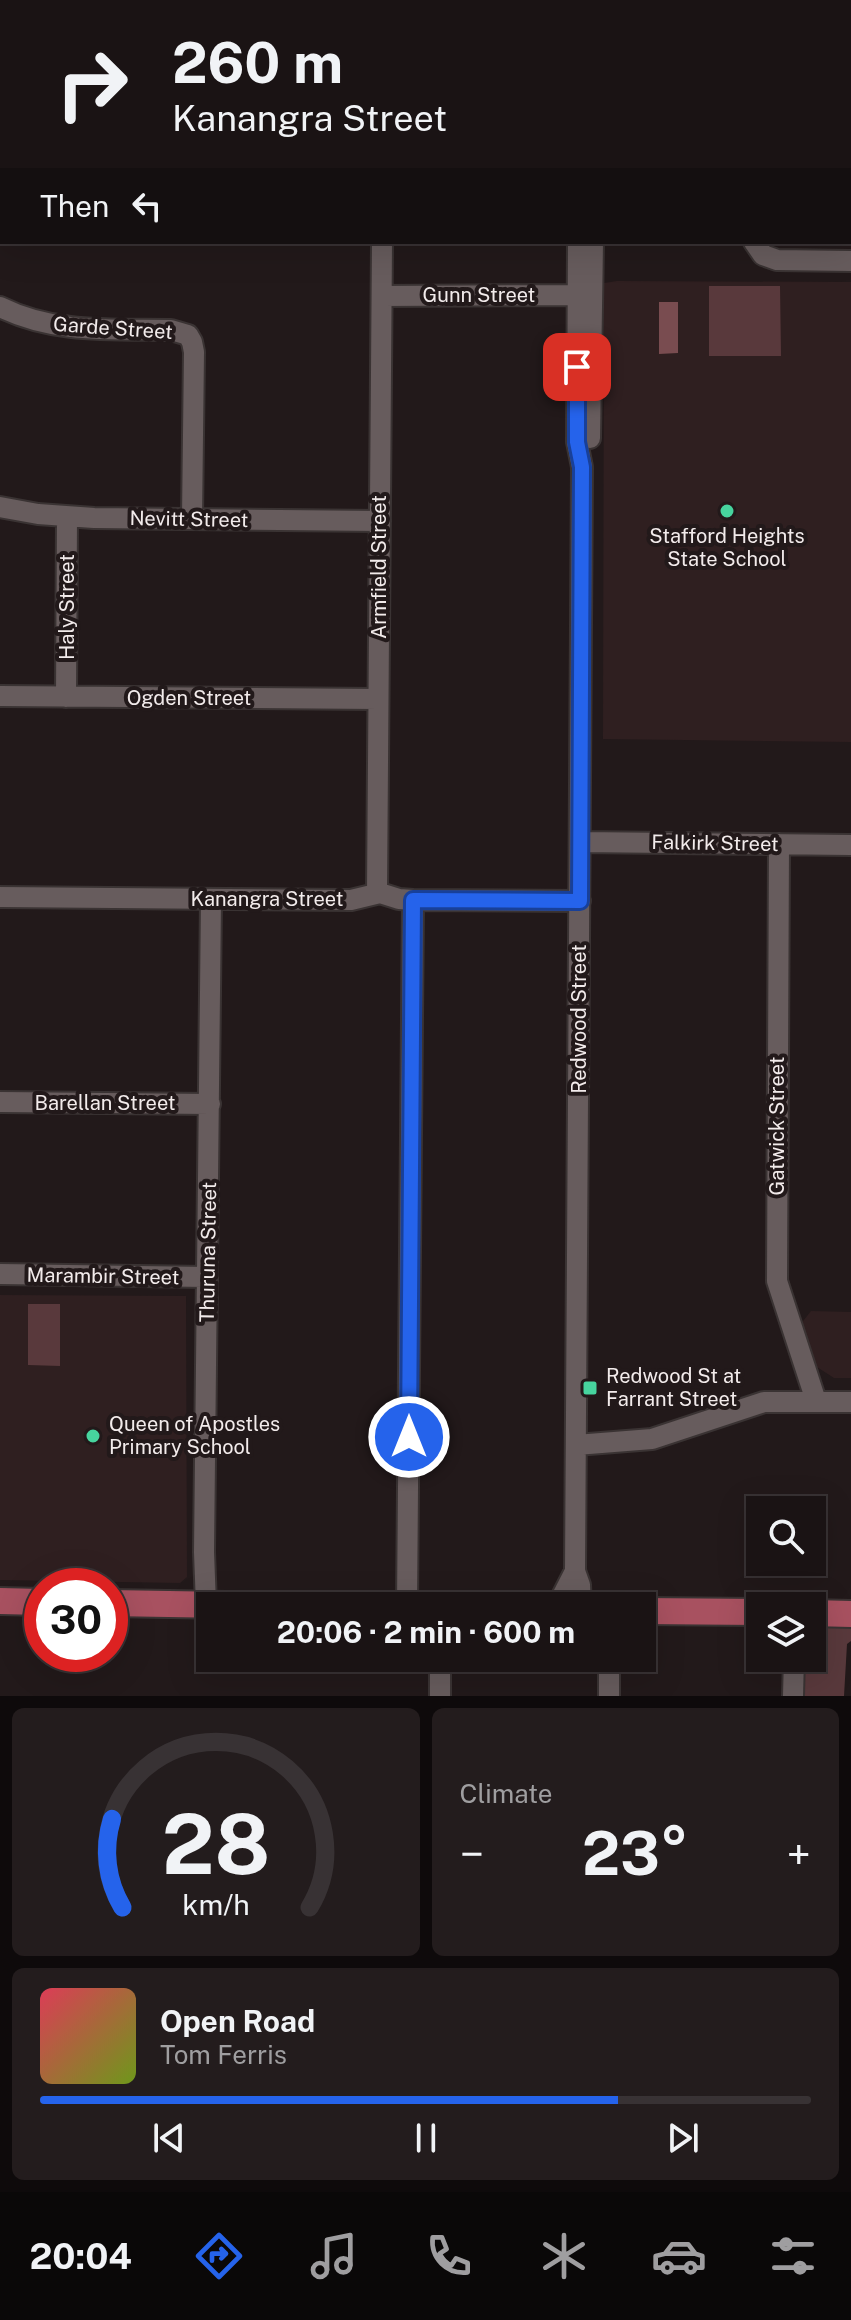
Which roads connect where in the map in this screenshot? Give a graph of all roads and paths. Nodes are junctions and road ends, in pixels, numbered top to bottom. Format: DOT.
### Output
graph roads {
  1 [pos="382,244"];
  2 [pos="578,244"];
  3 [pos="593,244"];
  4 [pos="756,246"];
  5 [pos="851,261"];
  6 [pos="577,295"];
  7 [pos="382,296"];
  8 [pos="0,307"];
  9 [pos="582,467"];
  10 [pos="0,507"];
  11 [pos="67,517"];
  12 [pos="192,519"];
  13 [pos="380,521"];
  14 [pos="0,696"];
  15 [pos="66,697"];
  16 [pos="378,699"];
  17 [pos="580,842"];
  18 [pos="779,844"];
  19 [pos="851,845"];
  20 [pos="377,893"];
  21 [pos="0,897"];
  22 [pos="211,899"];
  23 [pos="413,900"];
  24 [pos="580,901"];
  25 [pos="0,1102"];
  26 [pos="210,1104"];
  27 [pos="0,1274"];
  28 [pos="207,1277"];
  29 [pos="816,1401"];
  30 [pos="851,1402"];
  31 [pos="576,1445"];
  32 [pos="575,1571"];
  33 [pos="206,1592"];
  34 [pos="407,1592"];
  35 [pos="564,1592"];
  36 [pos="580,1592"];
  37 [pos="0,1601"];
  38 [pos="24,1602"];
  39 [pos="128,1603"];
  40 [pos="196,1605"];
  41 [pos="656,1611"];
  42 [pos="746,1612"];
  43 [pos="826,1613"];
  44 [pos="851,1614"];
  45 [pos="440,1672"];
  46 [pos="609,1672"];
  47 [pos="794,1672"];
  48 [pos="440,1696"];
  49 [pos="609,1696"];
  50 [pos="793,1696"];
  1 -- 7 [label="street, Armfield Street"];
  2 -- 6 [label="street, Redwood Street"];
  3 -- 9 [label="street, Redwood Street"];
  4 -- 5 [label="street"];
  6 -- 7 [label="street, Gunn Street"];
  6 -- 9 [label="street, Redwood Street"];
  7 -- 13 [label="street, Armfield Street"];
  8 -- 12 [label="street, Garde Street"];
  9 -- 17 [label="street, Redwood Street"];
  10 -- 11 [label="street, Nevitt Street"];
  11 -- 12 [label="street, Nevitt Street"];
  11 -- 15 [label="street, Haly Street"];
  12 -- 13 [label="street, Nevitt Street"];
  13 -- 16 [label="street, Armfield Street"];
  14 -- 15 [label="street, Ogden Street"];
  15 -- 16 [label="street, Ogden Street"];
  16 -- 20 [label="street, Armfield Street"];
  17 -- 18 [label="street, Falkirk Street"];
  17 -- 24 [label="street, Redwood Street"];
  18 -- 19 [label="street, Falkirk Street"];
  18 -- 29 [label="street, Gatwick Street"];
  20 -- 22 [label="street, Kanangra Street"];
  20 -- 23 [label="street, Kanangra Street"];
  21 -- 22 [label="street, Kanangra Street"];
  22 -- 26 [label="street, Thuruna Street"];
  23 -- 24 [label="street, Kanangra Street"];
  23 -- 34 [label="street"];
  24 -- 31 [label="street, Redwood Street"];
  25 -- 26 [label="street, Barellan Street"];
  26 -- 28 [label="street, Thuruna Street"];
  27 -- 28 [label="street, Marambir Street"];
  28 -- 33 [label="street, Thuruna Street"];
  29 -- 30 [label="street"];
  29 -- 31 [label="street"];
  31 -- 32 [label="street, Redwood Street"];
  32 -- 35 [label="street, Redwood Street"];
  32 -- 36 [label="street, Redwood Street"];
  37 -- 38 [label="main road"];
  39 -- 40 [label="main road"];
  41 -- 42 [label="main road"];
  43 -- 44 [label="main road"];
  45 -- 48 [label="street"];
  46 -- 49 [label="street"];
  47 -- 50 [label="street"];
}
